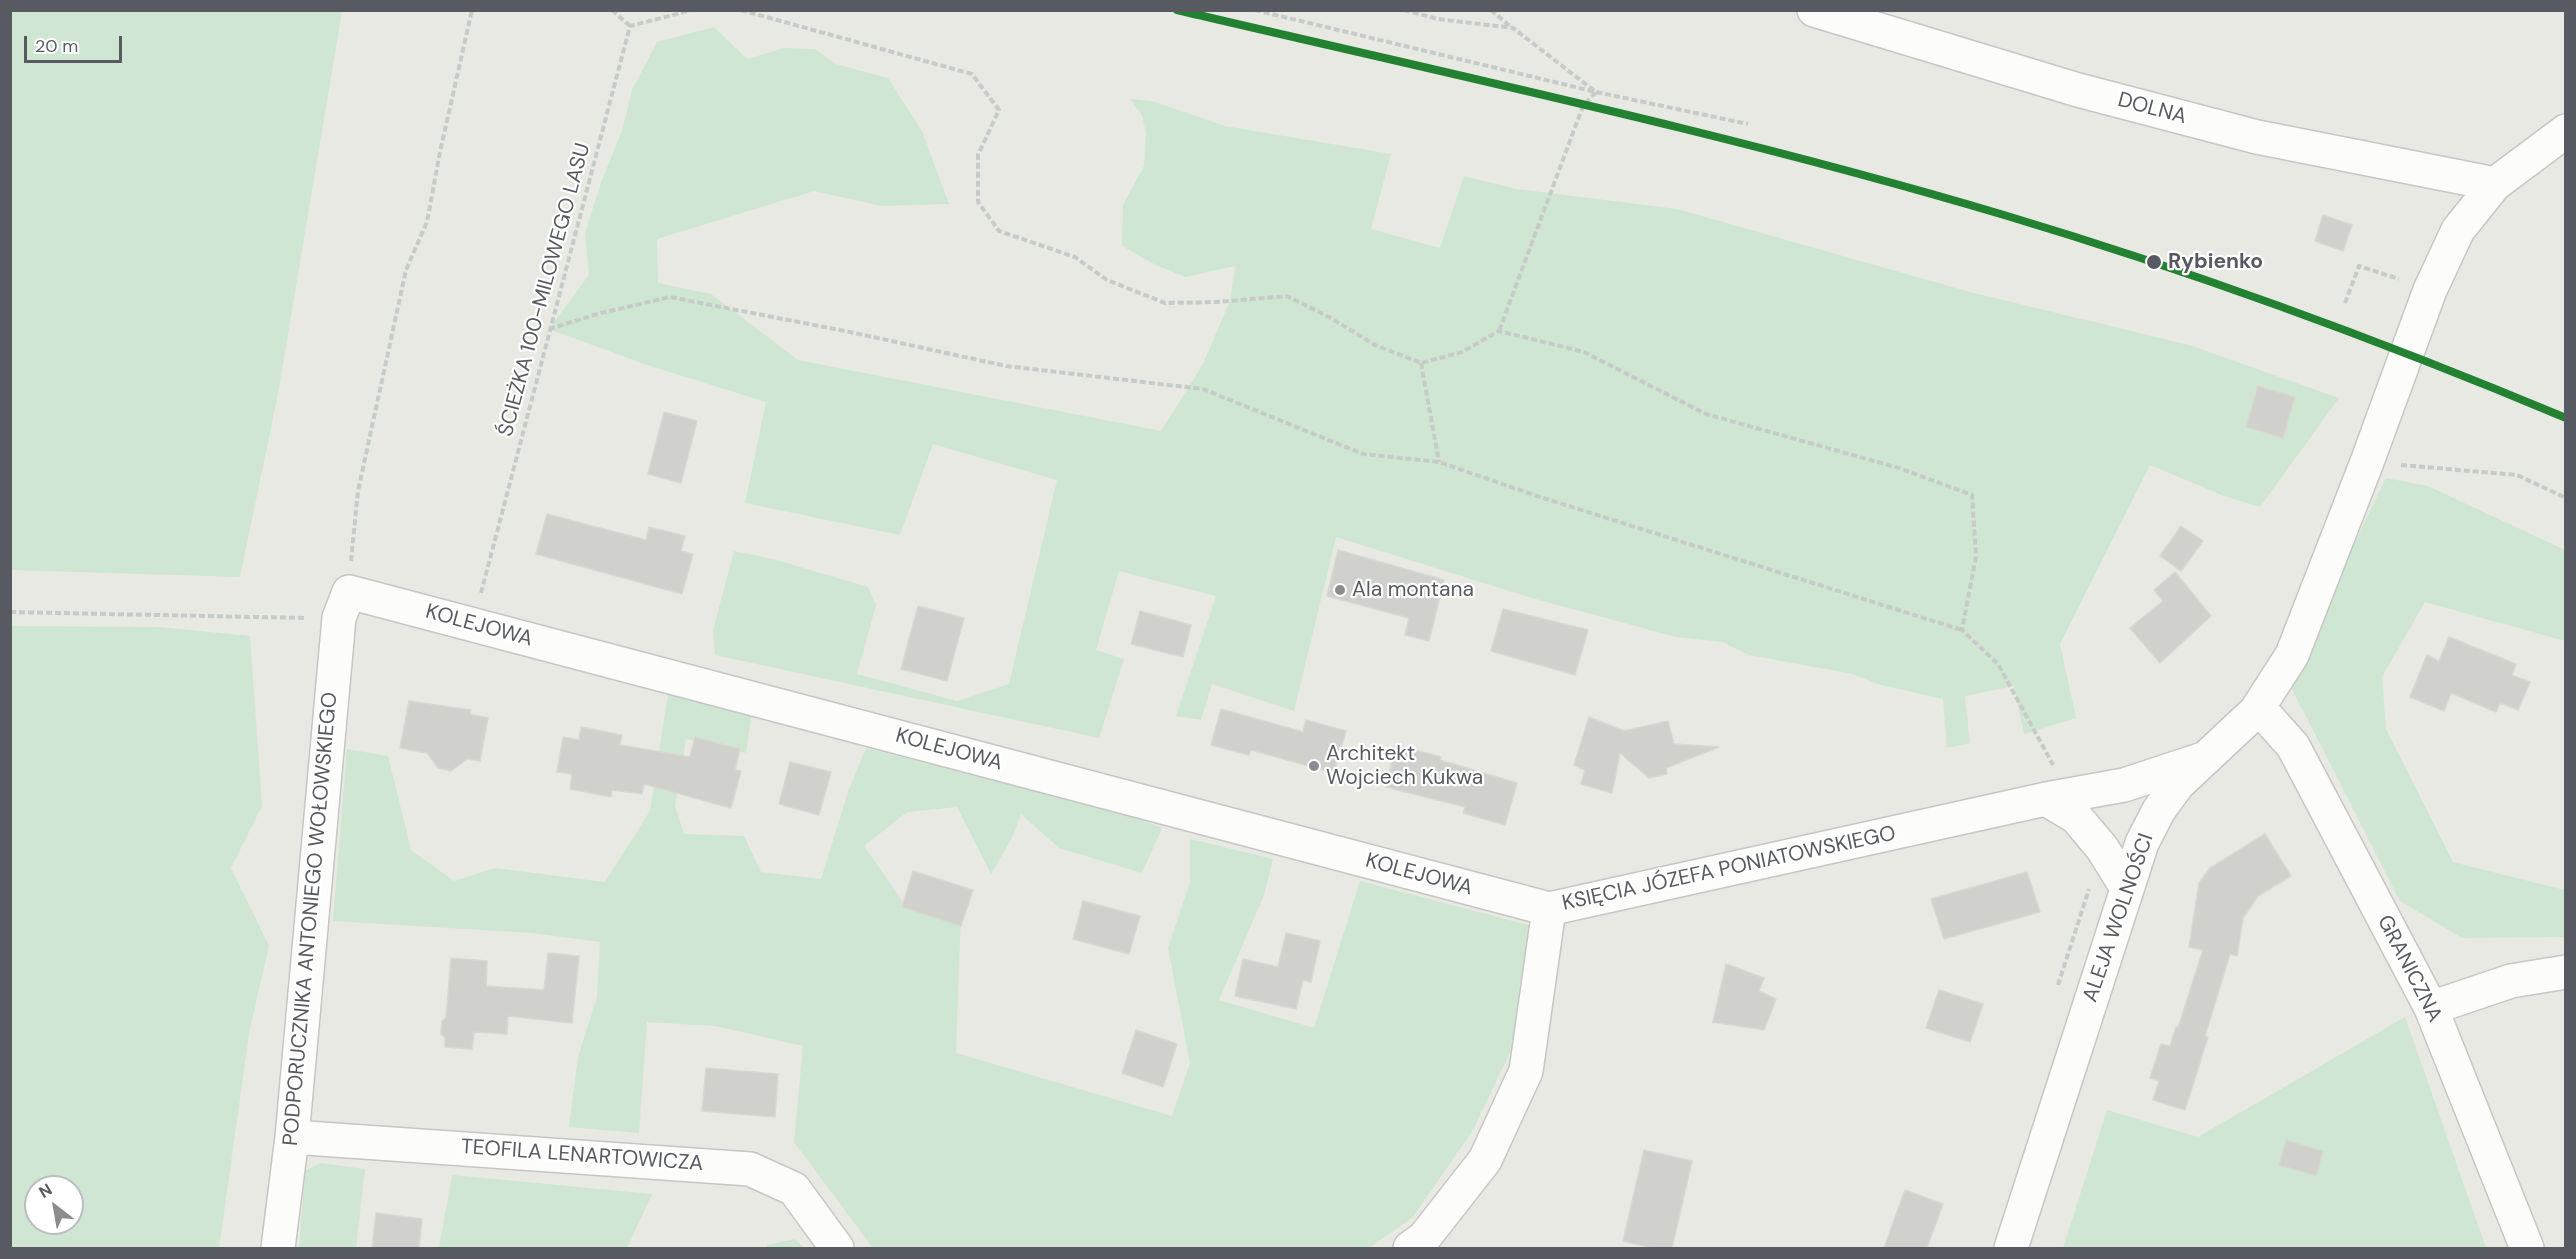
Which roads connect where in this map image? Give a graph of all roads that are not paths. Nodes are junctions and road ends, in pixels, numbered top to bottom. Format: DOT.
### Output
graph roads {
  1 [pos="1814,10"];
  2 [pos="2565,131"];
  3 [pos="2495,184"];
  4 [pos="344,605"];
  5 [pos="2256,711"];
  6 [pos="2206,758"];
  7 [pos="2058,797"];
  8 [pos="2127,888"];
  9 [pos="1549,909"];
  10 [pos="2565,972"];
  11 [pos="2431,1008"];
  12 [pos="292,1137"];
  13 [pos="278,1248"];
  14 [pos="837,1248"];
  15 [pos="1410,1248"];
  16 [pos="2012,1248"];
  17 [pos="2527,1248"];
  1 -- 3 [label="street, DOLNA"];
  2 -- 3 [label="street, ALEJA WOLNOŚCI"];
  3 -- 5 [label="street, ALEJA WOLNOŚCI"];
  4 -- 9 [label="street, KOLEJOWA"];
  4 -- 12 [label="street, PODPORUCZNIKA ANTONIEGO WOŁOWSKIEGO"];
  5 -- 6 [label="street, ALEJA WOLNOŚCI"];
  5 -- 11 [label="street, GRANICZNA"];
  6 -- 7 [label="street, KSIĘCIA JÓZEFA PONIATOWSKIEGO"];
  6 -- 8 [label="street, ALEJA WOLNOŚCI"];
  7 -- 8 [label="street"];
  7 -- 9 [label="street, KSIĘCIA JÓZEFA PONIATOWSKIEGO"];
  8 -- 16 [label="street, ALEJA WOLNOŚCI"];
  9 -- 15 [label="street, KSIĘCIA JÓZEFA PONIATOWSKIEGO"];
  10 -- 11 [label="street"];
  11 -- 17 [label="street, GRANICZNA"];
  12 -- 13 [label="street, PODPORUCZNIKA ANTONIEGO WOŁOWSKIEGO"];
  12 -- 14 [label="street, TEOFILA LENARTOWICZA"];
}
